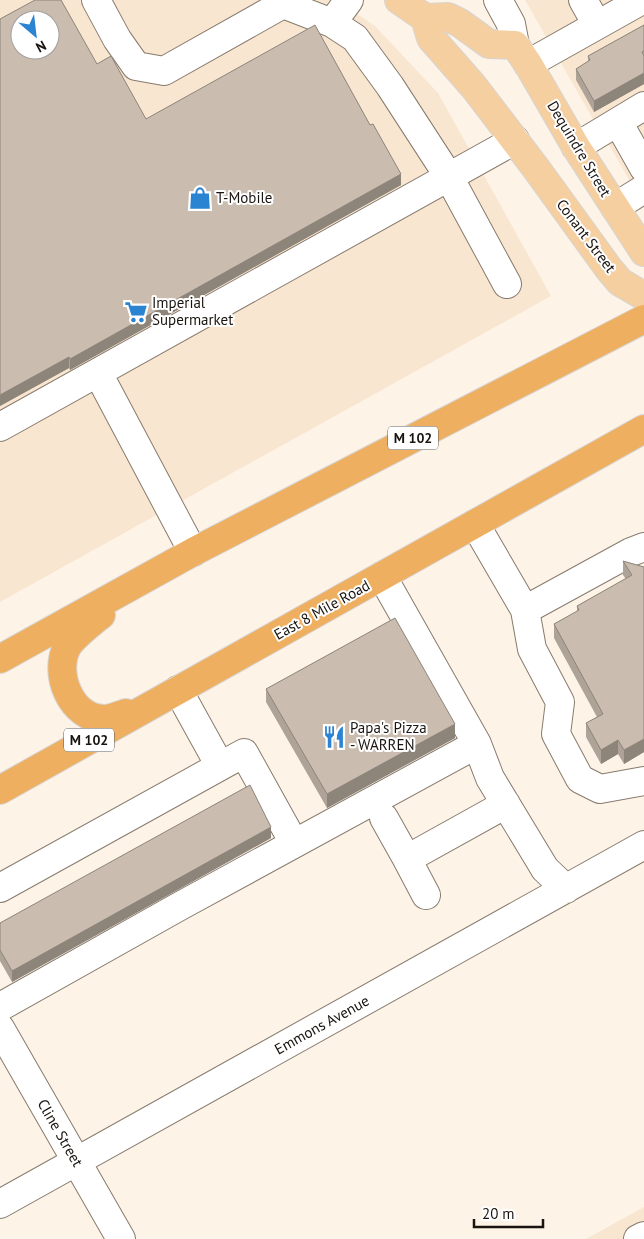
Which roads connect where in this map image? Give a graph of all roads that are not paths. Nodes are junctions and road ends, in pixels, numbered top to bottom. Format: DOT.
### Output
graph roads {
  1 [pos="96,0"];
  2 [pos="349,0"];
  3 [pos="399,0"];
  4 [pos="498,0"];
  5 [pos="583,0"];
  6 [pos="642,0"];
  7 [pos="280,2"];
  8 [pos="432,9"];
  9 [pos="332,23"];
  10 [pos="597,25"];
  11 [pos="522,54"];
  12 [pos="644,106"];
  13 [pos="618,122"];
  14 [pos="515,140"];
  15 [pos="576,147"];
  16 [pos="644,168"];
  17 [pos="449,178"];
  18 [pos="644,189"];
  19 [pos="615,207"];
  20 [pos="644,252"];
  21 [pos="506,284"];
  22 [pos="644,296"];
  23 [pos="644,319"];
  24 [pos="98,373"];
  25 [pos="0,427"];
  26 [pos="644,429"];
  27 [pos="475,524"];
  28 [pos="644,547"];
  29 [pos="188,555"];
  30 [pos="382,576"];
  31 [pos="525,610"];
  32 [pos="0,659"];
  33 [pos="178,690"];
  34 [pos="478,744"];
  35 [pos="220,766"];
  36 [pos="644,781"];
  37 [pos="0,790"];
  38 [pos="506,804"];
  39 [pos="384,818"];
  40 [pos="294,843"];
  41 [pos="644,845"];
  42 [pos="406,859"];
  43 [pos="0,888"];
  44 [pos="566,889"];
  45 [pos="426,895"];
  46 [pos="0,1007"];
  47 [pos="0,1028"];
  48 [pos="77,1162"];
  49 [pos="0,1204"];
  50 [pos="644,1236"];
  51 [pos="121,1239"];
  52 [pos="638,1239"];
  1 -- 7 [label="street"];
  2 -- 9 [label="street"];
  3 -- 8 [label="main road"];
  4 -- 11 [label="street"];
  5 -- 10 [label="street"];
  6 -- 10 [label="street"];
  7 -- 9 [label="street"];
  8 -- 11 [label="main road"];
  8 -- 14 [label="main road"];
  9 -- 17 [label="street"];
  10 -- 11 [label="street"];
  11 -- 15 [label="main road, Dequindre Street"];
  12 -- 13 [label="street"];
  13 -- 15 [label="street"];
  13 -- 16 [label="street"];
  14 -- 17 [label="street"];
  14 -- 22 [label="main road, Conant Street"];
  15 -- 19 [label="main road, Dequindre Street"];
  17 -- 21 [label="street"];
  17 -- 24 [label="street"];
  18 -- 19 [label="street"];
  19 -- 20 [label="main road, Dequindre Street"];
  23 -- 29 [label="highway, M 102"];
  24 -- 25 [label="street"];
  24 -- 29 [label="street"];
  26 -- 27 [label="highway, East 8 Mile Road / M 102"];
  27 -- 30 [label="highway, East 8 Mile Road / M 102"];
  27 -- 31 [label="street"];
  28 -- 31 [label="street"];
  29 -- 32 [label="highway, M 102"];
  29 -- 33 [label="highway"];
  30 -- 33 [label="highway, East 8 Mile Road / M 102"];
  30 -- 34 [label="street"];
  31 -- 36 [label="street"];
  33 -- 35 [label="street"];
  33 -- 37 [label="highway, East 8 Mile Road / M 102"];
  34 -- 38 [label="street"];
  34 -- 40 [label="street"];
  35 -- 40 [label="street"];
  35 -- 43 [label="street"];
  38 -- 42 [label="street"];
  38 -- 44 [label="street"];
  39 -- 42 [label="street"];
  40 -- 46 [label="street"];
  41 -- 44 [label="street, Emmons Avenue"];
  42 -- 45 [label="street"];
  44 -- 48 [label="street, Emmons Avenue"];
  47 -- 48 [label="street, Cline Street"];
  48 -- 49 [label="street, Emmons Avenue"];
  48 -- 51 [label="street, Cline Street"];
  50 -- 52 [label="street"];
}
